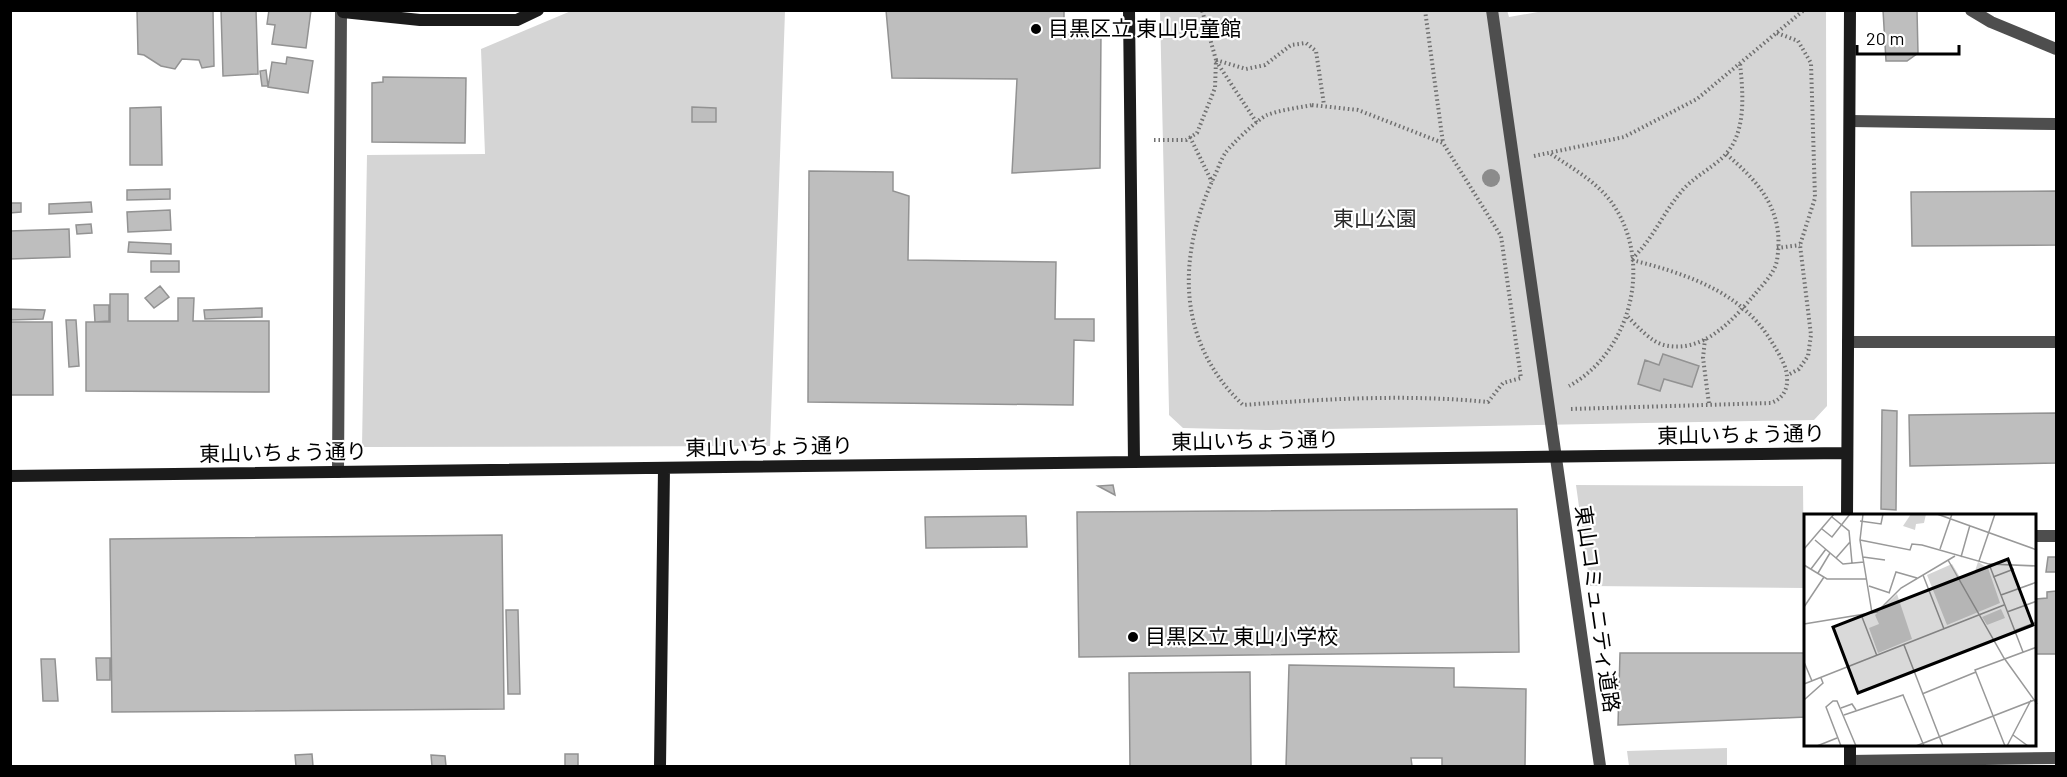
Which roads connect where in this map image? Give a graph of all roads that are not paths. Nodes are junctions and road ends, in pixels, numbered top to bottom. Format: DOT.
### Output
graph roads {
  1 [pos="538,10"];
  2 [pos="1128,10"];
  3 [pos="1492,10"];
  4 [pos="1850,10"];
  5 [pos="1971,10"];
  6 [pos="342,11"];
  7 [pos="460,15"];
  8 [pos="2056,49"];
  9 [pos="1850,121"];
  10 [pos="2056,124"];
  11 [pos="1848,342"];
  12 [pos="2056,342"];
  13 [pos="1847,453"];
  14 [pos="1556,456"];
  15 [pos="1134,462"];
  16 [pos="664,468"];
  17 [pos="338,472"];
  18 [pos="10,476"];
  19 [pos="1848,514"];
  20 [pos="2037,536"];
  21 [pos="2056,536"];
  22 [pos="1850,747"];
  23 [pos="2056,758"];
  24 [pos="1850,764"];
  25 [pos="660,766"];
  26 [pos="1600,766"];
  1 -- 7 [label="street"];
  2 -- 15 [label="street"];
  3 -- 14 [label="street, 東山コミュニティ道路"];
  4 -- 9 [label="street"];
  5 -- 8 [label="street"];
  6 -- 7 [label="street"];
  6 -- 17 [label="street"];
  9 -- 10 [label="street"];
  9 -- 11 [label="street"];
  11 -- 12 [label="street"];
  11 -- 13 [label="street"];
  13 -- 14 [label="street, 東山いちょう通り"];
  13 -- 19 [label="street"];
  14 -- 15 [label="street, 東山いちょう通り"];
  14 -- 26 [label="street, 東山コミュニティ道路"];
  15 -- 16 [label="street, 東山いちょう通り"];
  16 -- 17 [label="street, 東山いちょう通り"];
  16 -- 25 [label="street, 東山いちょう通り"];
  17 -- 18 [label="street, 東山いちょう通り"];
  20 -- 21 [label="street"];
  22 -- 24 [label="street"];
  23 -- 24 [label="street"];
}
